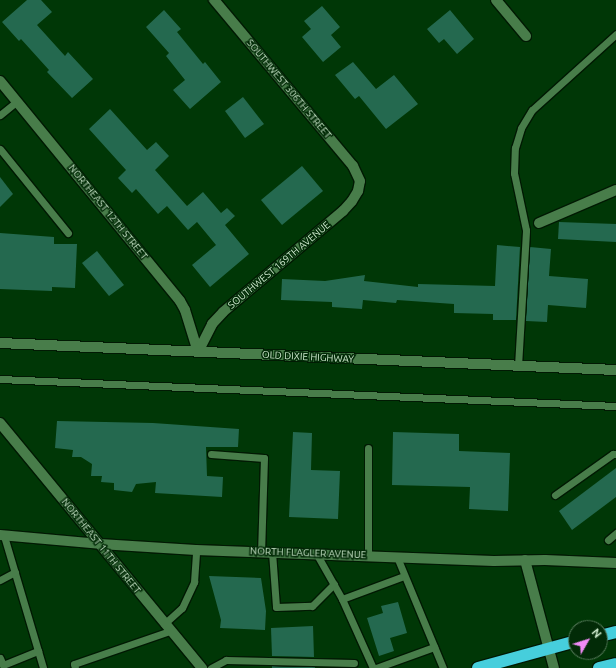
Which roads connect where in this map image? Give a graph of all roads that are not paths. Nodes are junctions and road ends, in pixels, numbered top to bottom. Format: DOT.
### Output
graph roads {
  1 [pos="214,0"];
  2 [pos="496,0"];
  3 [pos="616,34"];
  4 [pos="526,36"];
  5 [pos="0,81"];
  6 [pos="17,101"];
  7 [pos="0,115"];
  8 [pos="0,149"];
  9 [pos="360,181"];
  10 [pos="616,190"];
  11 [pos="539,223"];
  12 [pos="526,230"];
  13 [pos="68,232"];
  14 [pos="0,343"];
  15 [pos="198,352"];
  16 [pos="518,366"];
  17 [pos="616,370"];
  18 [pos="0,379"];
  19 [pos="616,406"];
  20 [pos="0,424"];
  21 [pos="368,448"];
  22 [pos="211,454"];
  23 [pos="616,454"];
  24 [pos="556,495"];
  25 [pos="616,534"];
  26 [pos="2,536"];
  27 [pos="608,540"];
  28 [pos="100,544"];
  29 [pos="196,550"];
  30 [pos="267,552"];
  31 [pos="316,553"];
  32 [pos="368,555"];
  33 [pos="397,557"];
  34 [pos="525,560"];
  35 [pos="616,563"];
  36 [pos="15,572"];
  37 [pos="404,576"];
  38 [pos="0,580"];
  39 [pos="334,584"];
  40 [pos="342,599"];
  41 [pos="167,627"];
  42 [pos="568,643"];
  43 [pos="434,646"];
  44 [pos="548,648"];
  45 [pos="38,651"];
  46 [pos="0,658"];
  47 [pos="354,663"];
  48 [pos="616,664"];
  49 [pos="330,665"];
  50 [pos="43,668"];
  51 [pos="75,668"];
  52 [pos="200,668"];
  53 [pos="211,668"];
  54 [pos="374,668"];
  55 [pos="443,668"];
  56 [pos="478,668"];
  57 [pos="554,668"];
  58 [pos="599,668"];
  1 -- 9 [label="street, SOUTHWEST 306TH STREET"];
  2 -- 4 [label="street"];
  3 -- 12 [label="lane"];
  5 -- 6 [label="street, NORTHEAST 12TH STREET"];
  6 -- 7 [label="lane"];
  6 -- 15 [label="street, NORTHEAST 12TH STREET"];
  8 -- 13 [label="lane"];
  9 -- 15 [label="street, SOUTHWEST 169TH AVENUE"];
  10 -- 11 [label="street"];
  11 -- 12 [label="lane"];
  12 -- 16 [label="lane"];
  14 -- 15 [label="street, OLD DIXIE HIGHWAY"];
  15 -- 16 [label="street, OLD DIXIE HIGHWAY"];
  16 -- 17 [label="street, OLD DIXIE HIGHWAY"];
  18 -- 19 [label="lane"];
  20 -- 28 [label="street, NORTHEAST 11TH STREET"];
  21 -- 32 [label="lane"];
  22 -- 30 [label="lane"];
  23 -- 24 [label="lane"];
  25 -- 27 [label="lane"];
  26 -- 28 [label="street, NORTH FLAGLER AVENUE"];
  26 -- 36 [label="lane"];
  28 -- 29 [label="street, NORTH FLAGLER AVENUE"];
  28 -- 41 [label="street, NORTHEAST 11TH STREET"];
  29 -- 30 [label="street, NORTH FLAGLER AVENUE"];
  29 -- 41 [label="lane"];
  30 -- 31 [label="street, NORTH FLAGLER AVENUE"];
  30 -- 39 [label="lane"];
  31 -- 32 [label="street, NORTH FLAGLER AVENUE"];
  31 -- 39 [label="lane"];
  32 -- 33 [label="street, NORTH FLAGLER AVENUE"];
  33 -- 34 [label="street, NORTH FLAGLER AVENUE"];
  33 -- 37 [label="lane"];
  34 -- 35 [label="street, NORTH FLAGLER AVENUE"];
  34 -- 44 [label="street"];
  36 -- 38 [label="lane"];
  36 -- 45 [label="lane"];
  37 -- 40 [label="lane"];
  37 -- 43 [label="lane"];
  39 -- 40 [label="lane"];
  40 -- 54 [label="lane"];
  41 -- 51 [label="lane"];
  41 -- 52 [label="street, NORTHEAST 11TH STREET"];
  42 -- 44 [label="highway"];
  43 -- 54 [label="lane"];
  43 -- 55 [label="lane"];
  44 -- 56 [label="highway"];
  44 -- 57 [label="street"];
  45 -- 46 [label="lane"];
  45 -- 50 [label="lane"];
  47 -- 49 [label="lane"];
  48 -- 58 [label="highway"];
  49 -- 53 [label="lane"];
}
